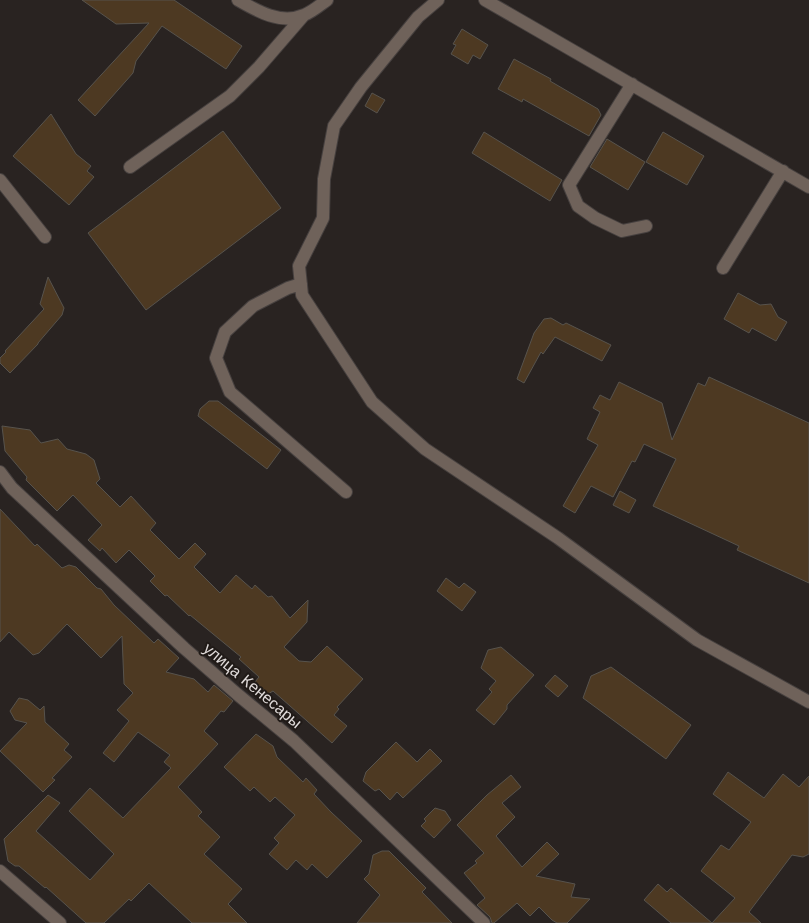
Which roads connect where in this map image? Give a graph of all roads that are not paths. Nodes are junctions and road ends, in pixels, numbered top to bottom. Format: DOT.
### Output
graph roads {
  1 [pos="238,0"];
  2 [pos="327,0"];
  3 [pos="438,0"];
  4 [pos="485,0"];
  5 [pos="304,15"];
  6 [pos="632,84"];
  7 [pos="130,166"];
  8 [pos="783,171"];
  9 [pos="0,180"];
  10 [pos="809,187"];
  11 [pos="646,226"];
  12 [pos="45,237"];
  13 [pos="723,268"];
  14 [pos="301,284"];
  15 [pos="0,472"];
  16 [pos="346,492"];
  17 [pos="809,702"];
  18 [pos="0,872"];
  19 [pos="60,923"];
  20 [pos="484,923"];
  1 -- 5 [label="street"];
  2 -- 5 [label="street"];
  3 -- 14 [label="street"];
  4 -- 6 [label="street"];
  5 -- 7 [label="street"];
  6 -- 8 [label="street"];
  6 -- 11 [label="street"];
  8 -- 10 [label="street"];
  8 -- 13 [label="street"];
  9 -- 12 [label="street"];
  14 -- 16 [label="street"];
  14 -- 17 [label="street"];
  15 -- 20 [label="street, улица Кенесары"];
  18 -- 19 [label="street"];
}
